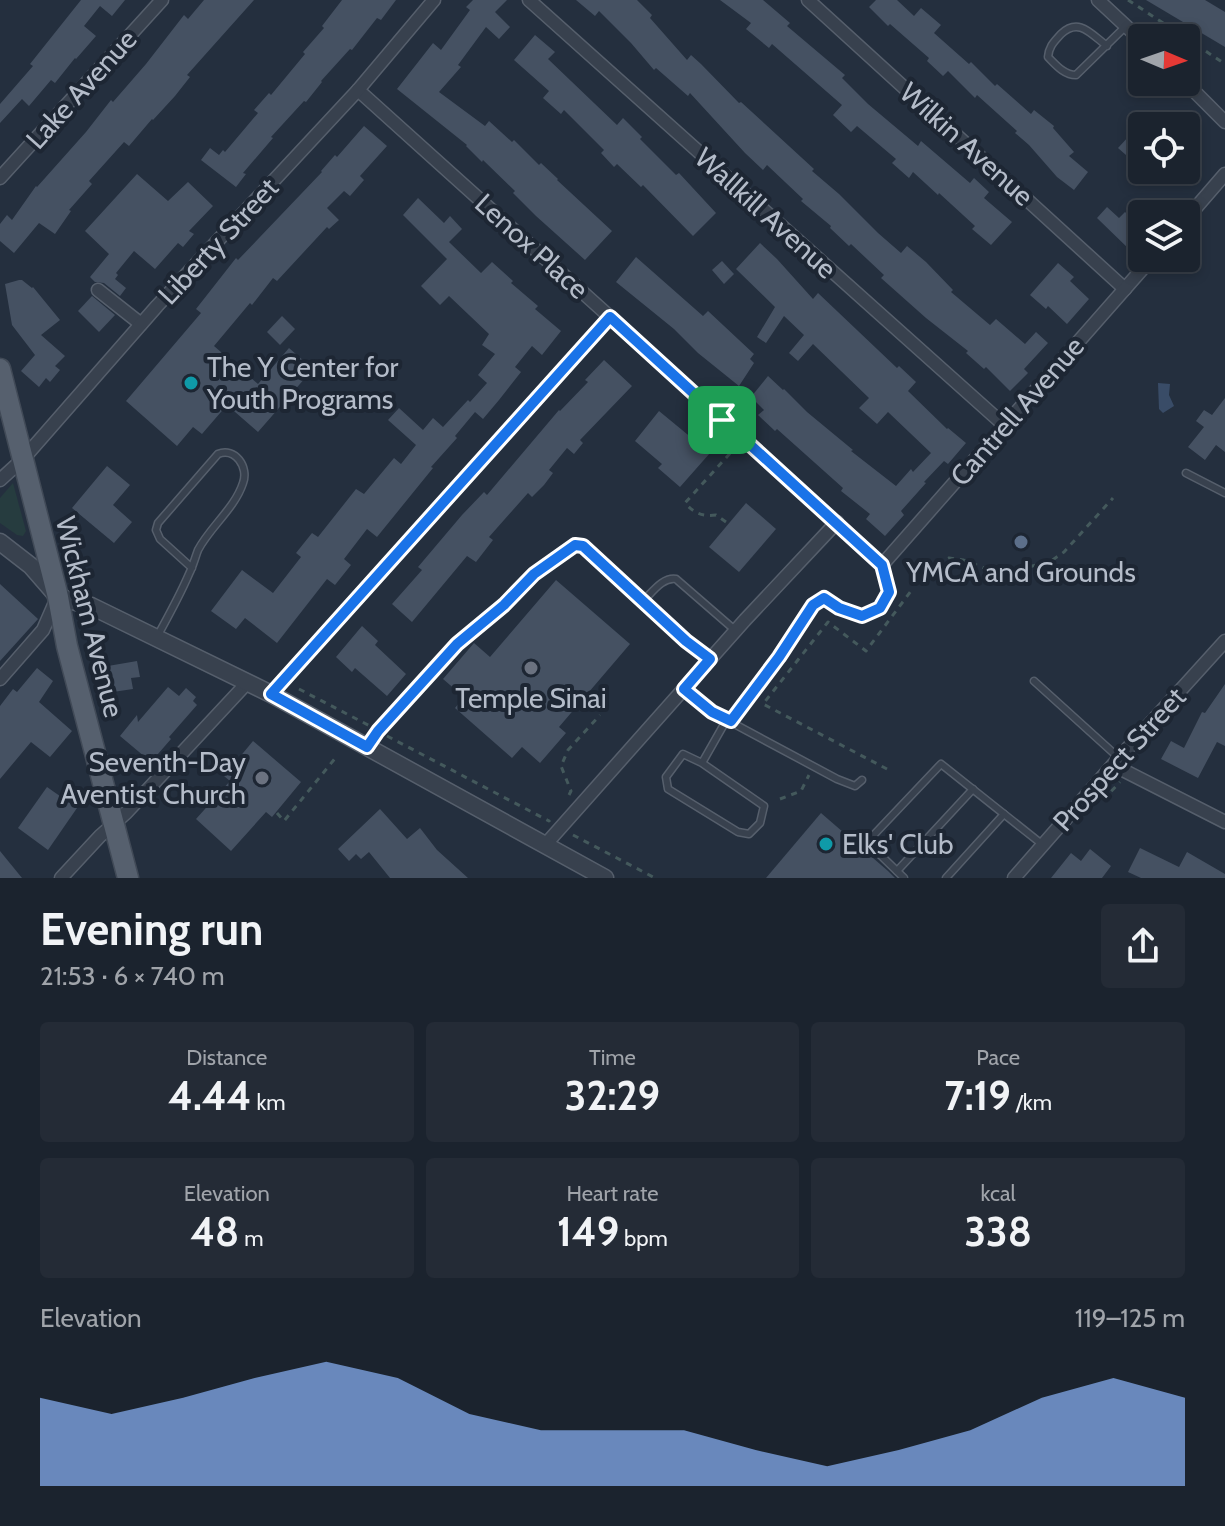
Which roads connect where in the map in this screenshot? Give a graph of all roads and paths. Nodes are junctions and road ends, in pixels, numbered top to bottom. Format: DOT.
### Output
graph roads {
  1 [pos="162,0"];
  2 [pos="434,0"];
  3 [pos="529,0"];
  4 [pos="808,0"];
  5 [pos="1098,0"];
  6 [pos="1128,0"];
  7 [pos="1165,24"];
  8 [pos="1126,26"];
  9 [pos="1107,46"];
  10 [pos="1200,47"];
  11 [pos="1225,64"];
  12 [pos="358,90"];
  13 [pos="1199,96"];
  14 [pos="1225,122"];
  15 [pos="1225,174"];
  16 [pos="0,178"];
  17 [pos="1200,203"];
  18 [pos="1140,272"];
  19 [pos="1125,289"];
  20 [pos="98,290"];
  21 [pos="610,317"];
  22 [pos="141,324"];
  23 [pos="0,369"];
  24 [pos="1004,425"];
  25 [pos="734,449"];
  26 [pos="23,459"];
  27 [pos="1186,473"];
  28 [pos="0,480"];
  29 [pos="1225,493"];
  30 [pos="1113,498"];
  31 [pos="726,522"];
  32 [pos="837,522"];
  33 [pos="0,542"];
  34 [pos="937,563"];
  35 [pos="882,565"];
  36 [pos="192,568"];
  37 [pos="911,591"];
  38 [pos="58,597"];
  39 [pos="642,602"];
  40 [pos="736,631"];
  41 [pos="157,639"];
  42 [pos="1225,641"];
  43 [pos="710,659"];
  44 [pos="0,679"];
  45 [pos="1034,681"];
  46 [pos="247,683"];
  47 [pos="684,689"];
  48 [pos="271,694"];
  49 [pos="729,720"];
  50 [pos="367,747"];
  51 [pos="337,756"];
  52 [pos="1116,762"];
  53 [pos="702,763"];
  54 [pos="812,768"];
  55 [pos="887,769"];
  56 [pos="862,780"];
  57 [pos="1122,780"];
  58 [pos="973,789"];
  59 [pos="780,799"];
  60 [pos="1102,802"];
  61 [pos="277,813"];
  62 [pos="1004,814"];
  63 [pos="1225,822"];
  64 [pos="114,823"];
  65 [pos="569,833"];
  66 [pos="546,844"];
  67 [pos="1043,845"];
  68 [pos="897,871"];
  69 [pos="598,877"];
  70 [pos="61,878"];
  71 [pos="128,878"];
  72 [pos="655,878"];
  73 [pos="904,878"];
  74 [pos="946,878"];
  75 [pos="1014,878"];
  1 -- 16 [label="street, Lake Avenue"];
  2 -- 12 [label="street, Liberty Street"];
  3 -- 24 [label="street, Wallkill Avenue"];
  4 -- 19 [label="street, Wilkin Avenue"];
  5 -- 8 [label="street"];
  6 -- 7 [label="path"];
  8 -- 9 [label="lane"];
  9 -- 9 [label="lane"];
  10 -- 11 [label="path"];
  12 -- 21 [label="street, Lenox Place"];
  12 -- 22 [label="street, Liberty Street"];
  13 -- 14 [label="street"];
  15 -- 17 [label="street"];
  18 -- 19 [label="street, Cantrell Avenue"];
  19 -- 24 [label="street, Cantrell Avenue"];
  20 -- 22 [label="street"];
  21 -- 32 [label="street, Lenox Place"];
  21 -- 48 [label="street"];
  22 -- 26 [label="street, Liberty Street"];
  23 -- 26 [label="main road, Wickham Avenue"];
  24 -- 35 [label="street, Cantrell Avenue"];
  25 -- 31 [label="path"];
  26 -- 28 [label="street, Liberty Street"];
  26 -- 38 [label="main road, Wickham Avenue"];
  27 -- 29 [label="lane"];
  30 -- 34 [label="path"];
  32 -- 35 [label="street, Lenox Place"];
  32 -- 40 [label="street"];
  33 -- 38 [label="street"];
  35 -- 49 [label="lane"];
  36 -- 36 [label="lane"];
  36 -- 41 [label="lane"];
  37 -- 55 [label="path"];
  38 -- 41 [label="street"];
  38 -- 44 [label="street"];
  38 -- 64 [label="main road, Wickham Avenue"];
  39 -- 40 [label="lane"];
  39 -- 43 [label="lane"];
  39 -- 50 [label="lane"];
  40 -- 43 [label="street"];
  41 -- 46 [label="street"];
  42 -- 52 [label="street, Prospect Street"];
  43 -- 47 [label="street"];
  45 -- 52 [label="lane"];
  46 -- 48 [label="street"];
  46 -- 64 [label="street"];
  47 -- 49 [label="lane"];
  47 -- 66 [label="street"];
  48 -- 50 [label="street"];
  49 -- 53 [label="lane"];
  49 -- 56 [label="lane"];
  50 -- 66 [label="street"];
  51 -- 61 [label="path"];
  52 -- 63 [label="street"];
  52 -- 67 [label="street, Prospect Street"];
  53 -- 53 [label="lane"];
  54 -- 59 [label="path"];
  57 -- 60 [label="path"];
  58 -- 62 [label="lane"];
  58 -- 68 [label="lane"];
  58 -- 68 [label="lane"];
  62 -- 67 [label="lane"];
  62 -- 74 [label="lane"];
  64 -- 70 [label="street"];
  64 -- 71 [label="main road, Wickham Avenue"];
  65 -- 72 [label="path"];
  66 -- 69 [label="street"];
  67 -- 75 [label="street, Prospect Street"];
  68 -- 73 [label="lane"];
}
